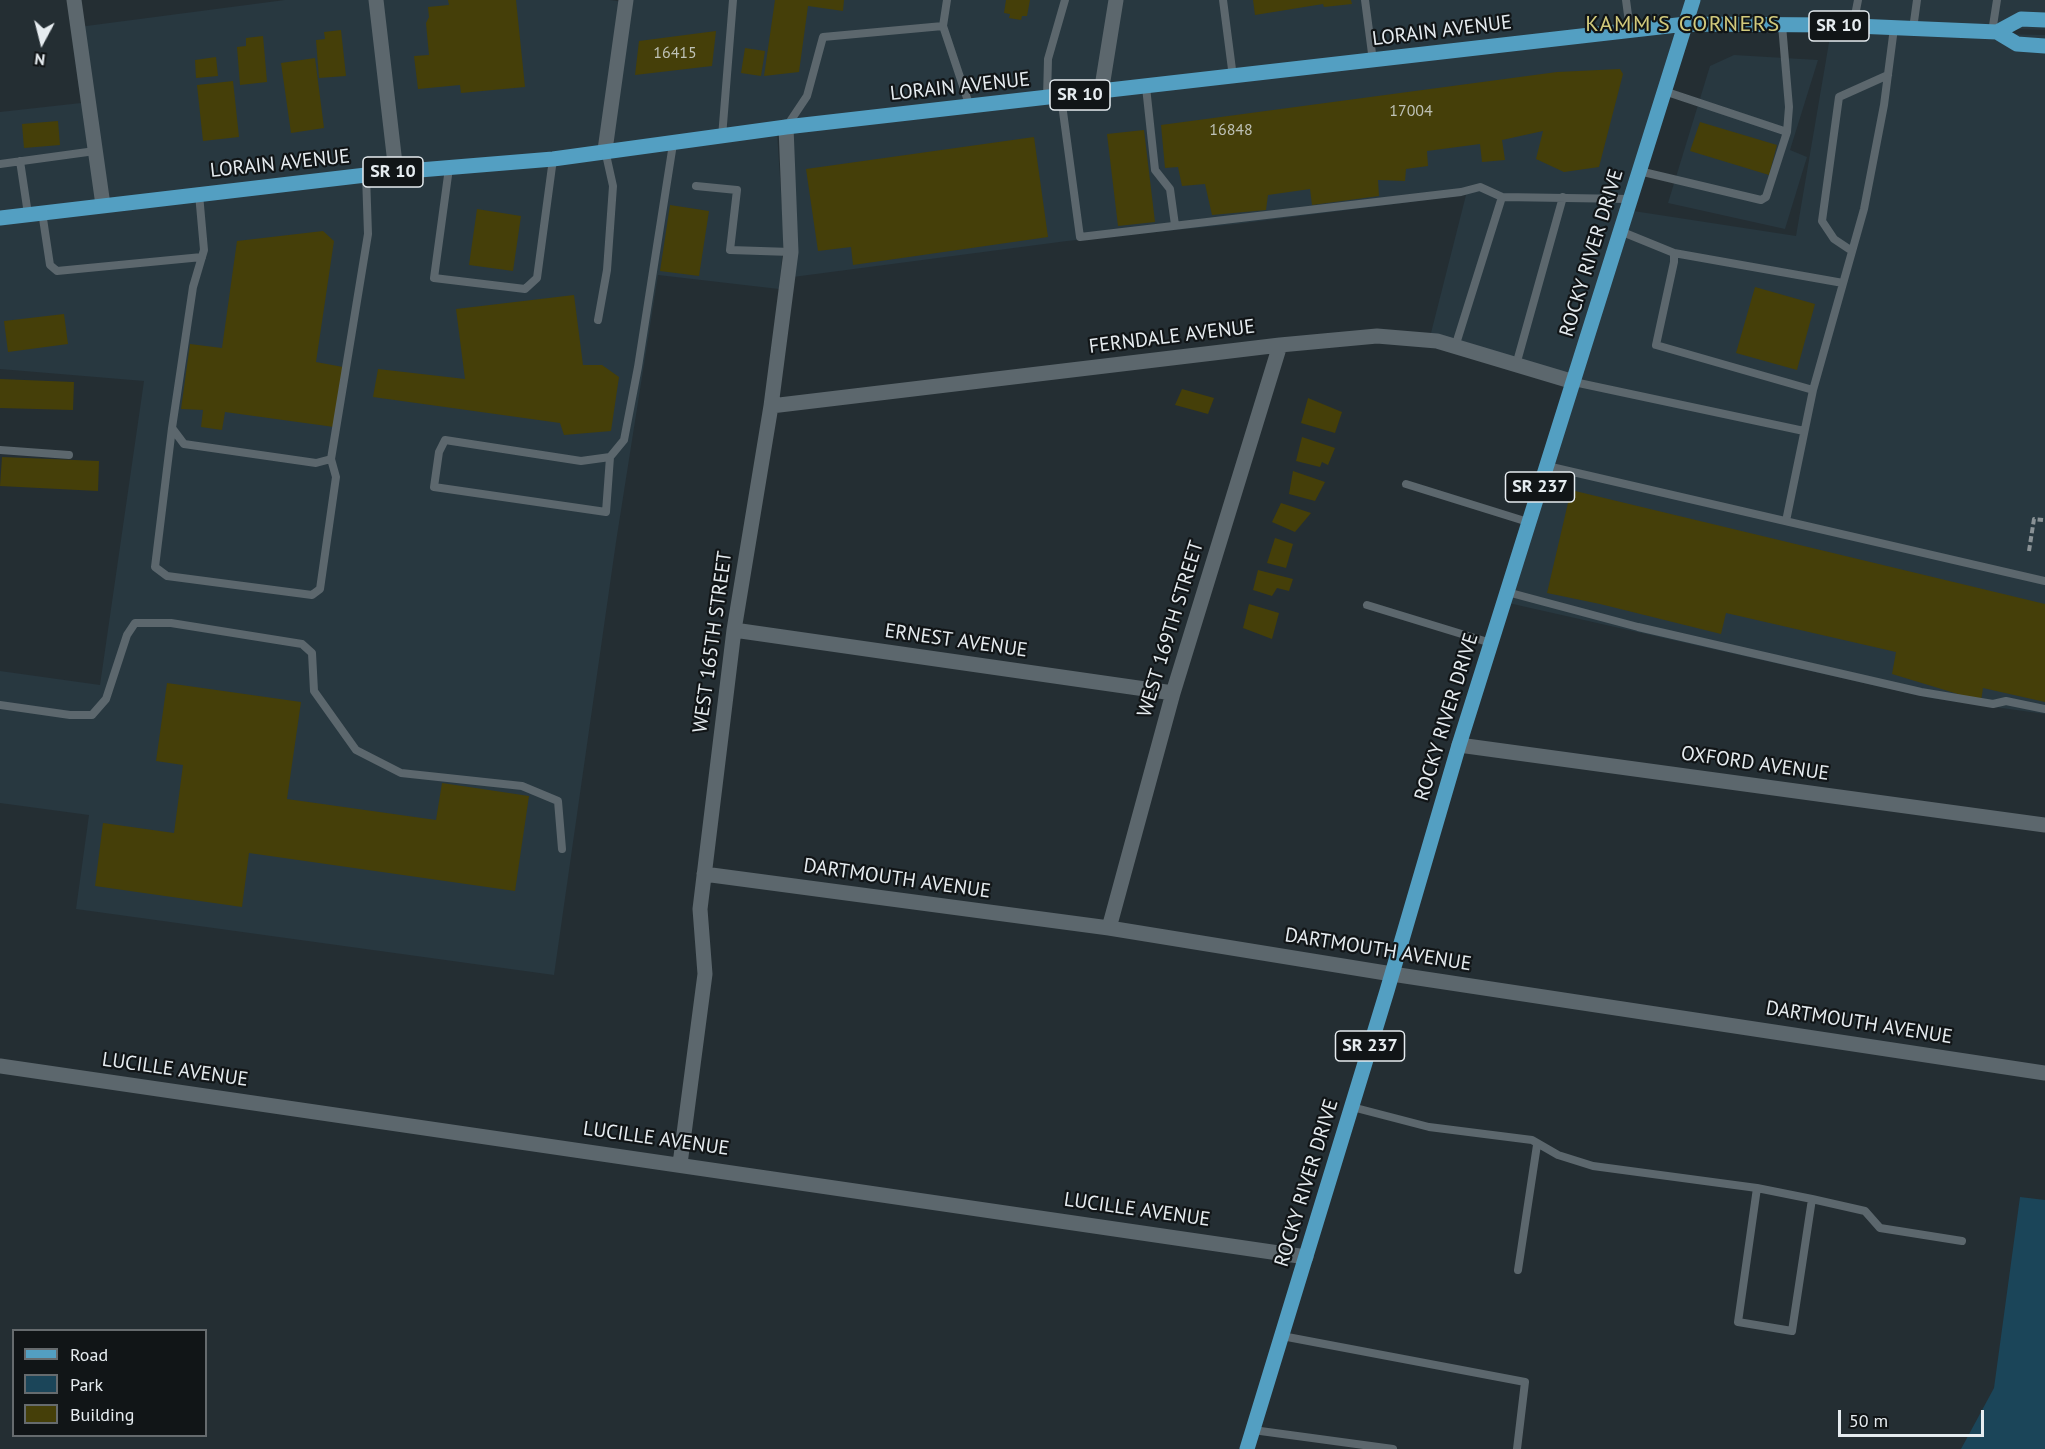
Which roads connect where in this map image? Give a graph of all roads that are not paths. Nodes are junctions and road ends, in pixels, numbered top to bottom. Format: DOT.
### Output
graph roads {
  1 [pos="74,0"];
  2 [pos="376,0"];
  3 [pos="626,0"];
  4 [pos="733,0"];
  5 [pos="947,0"];
  6 [pos="1065,0"];
  7 [pos="1116,0"];
  8 [pos="1223,0"];
  9 [pos="1365,0"];
  10 [pos="1626,0"];
  11 [pos="1694,0"];
  12 [pos="1858,0"];
  13 [pos="1917,0"];
  14 [pos="1997,0"];
  15 [pos="2045,20"];
  16 [pos="1686,24"];
  17 [pos="1782,25"];
  18 [pos="944,26"];
  19 [pos="1853,26"];
  20 [pos="1894,28"];
  21 [pos="1913,29"];
  22 [pos="1630,30"];
  23 [pos="1995,32"];
  24 [pos="2045,46"];
  25 [pos="1373,60"];
  26 [pos="1888,75"];
  27 [pos="1233,77"];
  28 [pos="1146,87"];
  29 [pos="1664,91"];
  30 [pos="1101,93"];
  31 [pos="1054,98"];
  32 [pos="970,107"];
  33 [pos="786,127"];
  34 [pos="1787,132"];
  35 [pos="722,136"];
  36 [pos="673,144"];
  37 [pos="605,150"];
  38 [pos="95,151"];
  39 [pos="553,159"];
  40 [pos="20,161"];
  41 [pos="0,164"];
  42 [pos="450,168"];
  43 [pos="1639,171"];
  44 [pos="396,172"];
  45 [pos="366,175"];
  46 [pos="696,186"];
  47 [pos="200,194"];
  48 [pos="1502,197"];
  49 [pos="1563,197"];
  50 [pos="1630,199"];
  51 [pos="103,205"];
  52 [pos="35,213"];
  53 [pos="0,218"];
  54 [pos="1175,225"];
  55 [pos="1620,231"];
  56 [pos="1852,250"];
  57 [pos="791,252"];
  58 [pos="1674,253"];
  59 [pos="202,257"];
  60 [pos="1843,283"];
  61 [pos="598,320"];
  62 [pos="1280,345"];
  63 [pos="1455,347"];
  64 [pos="1516,365"];
  65 [pos="1574,382"];
  66 [pos="1813,390"];
  67 [pos="771,406"];
  68 [pos="172,428"];
  69 [pos="1804,431"];
  70 [pos="0,450"];
  71 [pos="69,455"];
  72 [pos="610,457"];
  73 [pos="331,459"];
  74 [pos="1547,466"];
  75 [pos="1406,484"];
  76 [pos="1786,521"];
  77 [pos="1528,522"];
  78 [pos="2045,581"];
  79 [pos="1507,592"];
  80 [pos="1367,605"];
  81 [pos="734,630"];
  82 [pos="1491,643"];
  83 [pos="1173,693"];
  84 [pos="0,705"];
  85 [pos="2045,709"];
  86 [pos="1459,745"];
  87 [pos="2045,825"];
  88 [pos="562,849"];
  89 [pos="704,874"];
  90 [pos="1109,928"];
  91 [pos="1392,974"];
  92 [pos="0,1066"];
  93 [pos="2045,1072"];
  94 [pos="1352,1107"];
  95 [pos="1536,1144"];
  96 [pos="680,1164"];
  97 [pos="1757,1188"];
  98 [pos="1812,1199"];
  99 [pos="1962,1241"];
  100 [pos="1306,1257"];
  101 [pos="1518,1270"];
  102 [pos="1282,1336"];
  103 [pos="1253,1430"];
  104 [pos="1247,1449"];
  105 [pos="1393,1449"];
  106 [pos="1517,1449"];
  1 -- 38 [label="street"];
  2 -- 44 [label="street"];
  3 -- 37 [label="street"];
  4 -- 35 [label="lane"];
  5 -- 18 [label="lane"];
  6 -- 31 [label="lane"];
  7 -- 30 [label="street"];
  8 -- 27 [label="lane"];
  9 -- 25 [label="lane"];
  10 -- 22 [label="lane"];
  11 -- 16 [label="main road, ROCKY RIVER DRIVE / SR 237"];
  12 -- 19 [label="lane"];
  13 -- 21 [label="lane"];
  14 -- 23 [label="lane"];
  15 -- 23 [label="main road"];
  16 -- 17 [label="main road, LORAIN AVENUE / SR 10"];
  16 -- 22 [label="main road, LORAIN AVENUE / SR 10"];
  16 -- 29 [label="main road, ROCKY RIVER DRIVE / SR 237"];
  17 -- 19 [label="main road, LORAIN AVENUE / SR 10"];
  17 -- 34 [label="lane"];
  18 -- 32 [label="lane"];
  18 -- 33 [label="lane"];
  19 -- 20 [label="main road, LORAIN AVENUE / SR 10"];
  20 -- 21 [label="main road, LORAIN AVENUE / SR 10"];
  20 -- 26 [label="lane"];
  21 -- 23 [label="main road, LORAIN AVENUE / SR 10"];
  22 -- 25 [label="main road, LORAIN AVENUE / SR 10"];
  23 -- 24 [label="main road, LORAIN AVENUE / SR 10"];
  25 -- 27 [label="main road, LORAIN AVENUE / SR 10"];
  26 -- 56 [label="lane"];
  26 -- 56 [label="lane"];
  27 -- 28 [label="main road, LORAIN AVENUE / SR 10"];
  28 -- 30 [label="main road, LORAIN AVENUE / SR 10"];
  28 -- 54 [label="lane"];
  29 -- 34 [label="lane"];
  29 -- 43 [label="main road, ROCKY RIVER DRIVE / SR 237"];
  30 -- 31 [label="main road, LORAIN AVENUE / SR 10"];
  31 -- 32 [label="main road, LORAIN AVENUE / SR 10"];
  31 -- 54 [label="lane"];
  32 -- 33 [label="main road, LORAIN AVENUE / SR 10"];
  33 -- 35 [label="main road, LORAIN AVENUE / SR 10"];
  33 -- 57 [label="street, WEST 165TH STREET"];
  34 -- 43 [label="lane"];
  35 -- 36 [label="main road, LORAIN AVENUE / SR 10"];
  36 -- 37 [label="main road, LORAIN AVENUE / SR 10"];
  36 -- 72 [label="lane"];
  37 -- 39 [label="main road, LORAIN AVENUE / SR 10"];
  37 -- 61 [label="lane"];
  38 -- 40 [label="lane"];
  38 -- 51 [label="street"];
  39 -- 42 [label="main road, LORAIN AVENUE / SR 10"];
  39 -- 42 [label="lane"];
  40 -- 41 [label="lane"];
  40 -- 52 [label="lane"];
  42 -- 44 [label="main road, LORAIN AVENUE / SR 10"];
  43 -- 50 [label="main road, ROCKY RIVER DRIVE / SR 237"];
  44 -- 45 [label="main road, LORAIN AVENUE / SR 10"];
  45 -- 47 [label="main road, LORAIN AVENUE / SR 10"];
  45 -- 73 [label="lane"];
  46 -- 57 [label="lane"];
  47 -- 51 [label="main road, LORAIN AVENUE / SR 10"];
  47 -- 59 [label="lane"];
  48 -- 49 [label="lane"];
  48 -- 54 [label="lane"];
  48 -- 63 [label="lane"];
  49 -- 50 [label="lane"];
  49 -- 64 [label="lane"];
  50 -- 55 [label="main road, ROCKY RIVER DRIVE / SR 237"];
  51 -- 52 [label="main road, LORAIN AVENUE / SR 10"];
  52 -- 53 [label="main road, LORAIN AVENUE / SR 10"];
  52 -- 59 [label="lane"];
  55 -- 58 [label="lane"];
  55 -- 65 [label="main road, ROCKY RIVER DRIVE / SR 237"];
  56 -- 60 [label="lane"];
  57 -- 67 [label="street, WEST 165TH STREET"];
  58 -- 60 [label="lane"];
  58 -- 66 [label="lane"];
  59 -- 68 [label="lane"];
  60 -- 66 [label="lane"];
  62 -- 63 [label="street, FERNDALE AVENUE"];
  62 -- 67 [label="street, FERNDALE AVENUE"];
  62 -- 83 [label="street, WEST 169TH STREET"];
  63 -- 64 [label="street, FERNDALE AVENUE"];
  64 -- 65 [label="street, FERNDALE AVENUE"];
  65 -- 69 [label="lane"];
  65 -- 74 [label="main road, ROCKY RIVER DRIVE / SR 237"];
  66 -- 69 [label="lane"];
  67 -- 81 [label="street, WEST 165TH STREET"];
  68 -- 73 [label="lane"];
  68 -- 73 [label="lane"];
  69 -- 76 [label="lane"];
  70 -- 71 [label="lane"];
  72 -- 72 [label="lane"];
  74 -- 76 [label="lane"];
  74 -- 77 [label="main road, ROCKY RIVER DRIVE / SR 237"];
  75 -- 77 [label="lane"];
  76 -- 78 [label="lane"];
  77 -- 79 [label="main road, ROCKY RIVER DRIVE / SR 237"];
  79 -- 82 [label="main road, ROCKY RIVER DRIVE / SR 237"];
  79 -- 85 [label="lane"];
  80 -- 82 [label="lane"];
  81 -- 83 [label="street, ERNEST AVENUE"];
  81 -- 89 [label="street, WEST 165TH STREET"];
  82 -- 86 [label="main road, ROCKY RIVER DRIVE / SR 237"];
  83 -- 90 [label="street, WEST 169TH STREET"];
  84 -- 88 [label="lane"];
  86 -- 87 [label="street, OXFORD AVENUE"];
  86 -- 91 [label="main road, ROCKY RIVER DRIVE / SR 237"];
  89 -- 90 [label="street, DARTMOUTH AVENUE"];
  89 -- 96 [label="street, WEST 165TH STREET"];
  90 -- 91 [label="street, DARTMOUTH AVENUE"];
  91 -- 93 [label="street, DARTMOUTH AVENUE"];
  91 -- 94 [label="main road, ROCKY RIVER DRIVE / SR 237"];
  92 -- 96 [label="street, LUCILLE AVENUE"];
  94 -- 95 [label="lane"];
  94 -- 100 [label="main road, ROCKY RIVER DRIVE / SR 237"];
  95 -- 97 [label="lane"];
  95 -- 101 [label="lane"];
  96 -- 100 [label="street, LUCILLE AVENUE"];
  97 -- 98 [label="lane"];
  97 -- 98 [label="lane"];
  98 -- 99 [label="lane"];
  100 -- 102 [label="main road, ROCKY RIVER DRIVE / SR 237"];
  102 -- 103 [label="main road, ROCKY RIVER DRIVE / SR 237"];
  102 -- 106 [label="lane"];
  103 -- 104 [label="main road, ROCKY RIVER DRIVE / SR 237"];
  103 -- 105 [label="lane"];
}
